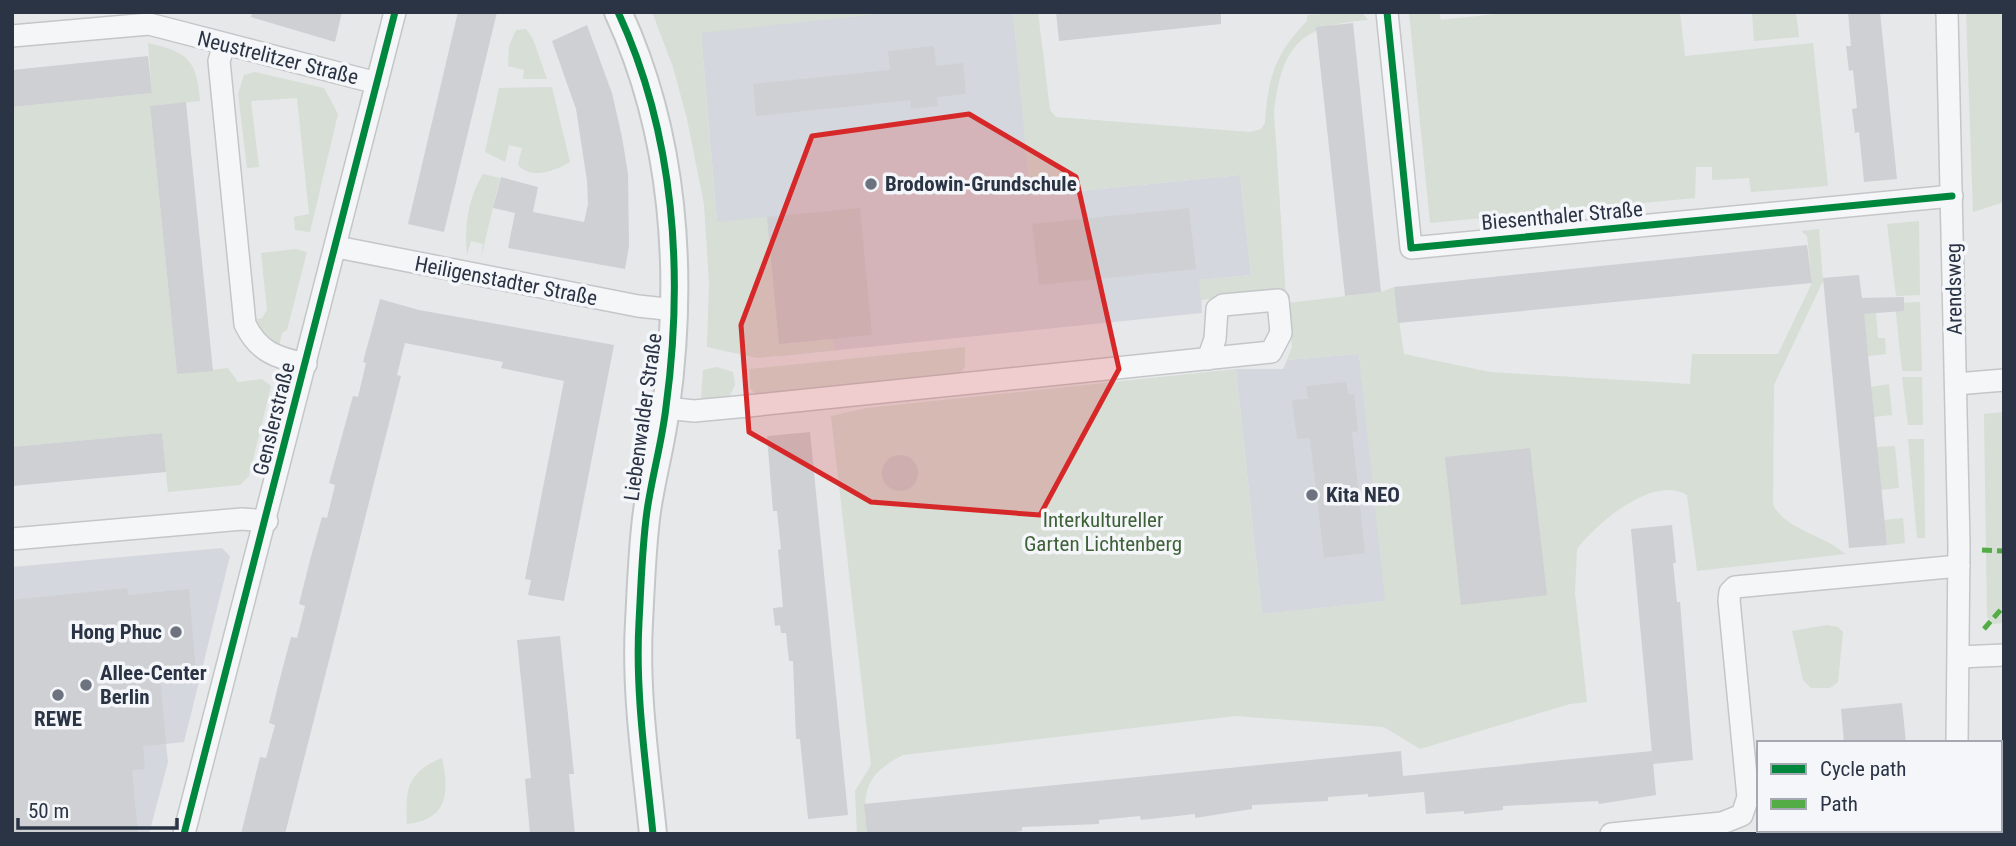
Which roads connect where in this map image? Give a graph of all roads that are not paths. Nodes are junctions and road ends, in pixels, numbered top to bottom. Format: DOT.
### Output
graph roads {
  1 [pos="395,12"];
  2 [pos="618,12"];
  3 [pos="1387,12"];
  4 [pos="1947,12"];
  5 [pos="12,36"];
  6 [pos="224,45"];
  7 [pos="377,83"];
  8 [pos="1952,196"];
  9 [pos="337,247"];
  10 [pos="675,310"];
  11 [pos="1208,359"];
  12 [pos="306,364"];
  13 [pos="2004,380"];
  14 [pos="1956,384"];
  15 [pos="666,408"];
  16 [pos="267,521"];
  17 [pos="12,539"];
  18 [pos="1959,566"];
  19 [pos="2004,655"];
  20 [pos="1959,657"];
  21 [pos="1957,741"];
  22 [pos="184,834"];
  23 [pos="653,834"];
  24 [pos="1611,834"];
  1 -- 7 [label="street, Genslerstraße"];
  2 -- 10 [label="street, Liebenwalder Straße"];
  3 -- 8 [label="street, Biesenthaler Straße"];
  4 -- 8 [label="street, Arendsweg"];
  5 -- 6 [label="street, Neustrelitzer Straße"];
  6 -- 7 [label="street, Neustrelitzer Straße"];
  6 -- 12 [label="street, Genslerstraße"];
  7 -- 9 [label="street, Genslerstraße"];
  8 -- 14 [label="street, Arendsweg"];
  9 -- 10 [label="street, Heiligenstadter Straße"];
  9 -- 12 [label="street, Genslerstraße"];
  10 -- 15 [label="street, Liebenwalder Straße"];
  11 -- 15 [label="street, Liebenwalder Straße"];
  12 -- 16 [label="street, Genslerstraße"];
  13 -- 14 [label="street"];
  14 -- 18 [label="street, Arendsweg"];
  15 -- 23 [label="street, Liebenwalder Straße"];
  16 -- 17 [label="street"];
  16 -- 22 [label="street, Genslerstraße"];
  18 -- 20 [label="street, Arendsweg"];
  18 -- 24 [label="street"];
  19 -- 20 [label="street"];
  20 -- 21 [label="street, Arendsweg"];
}
